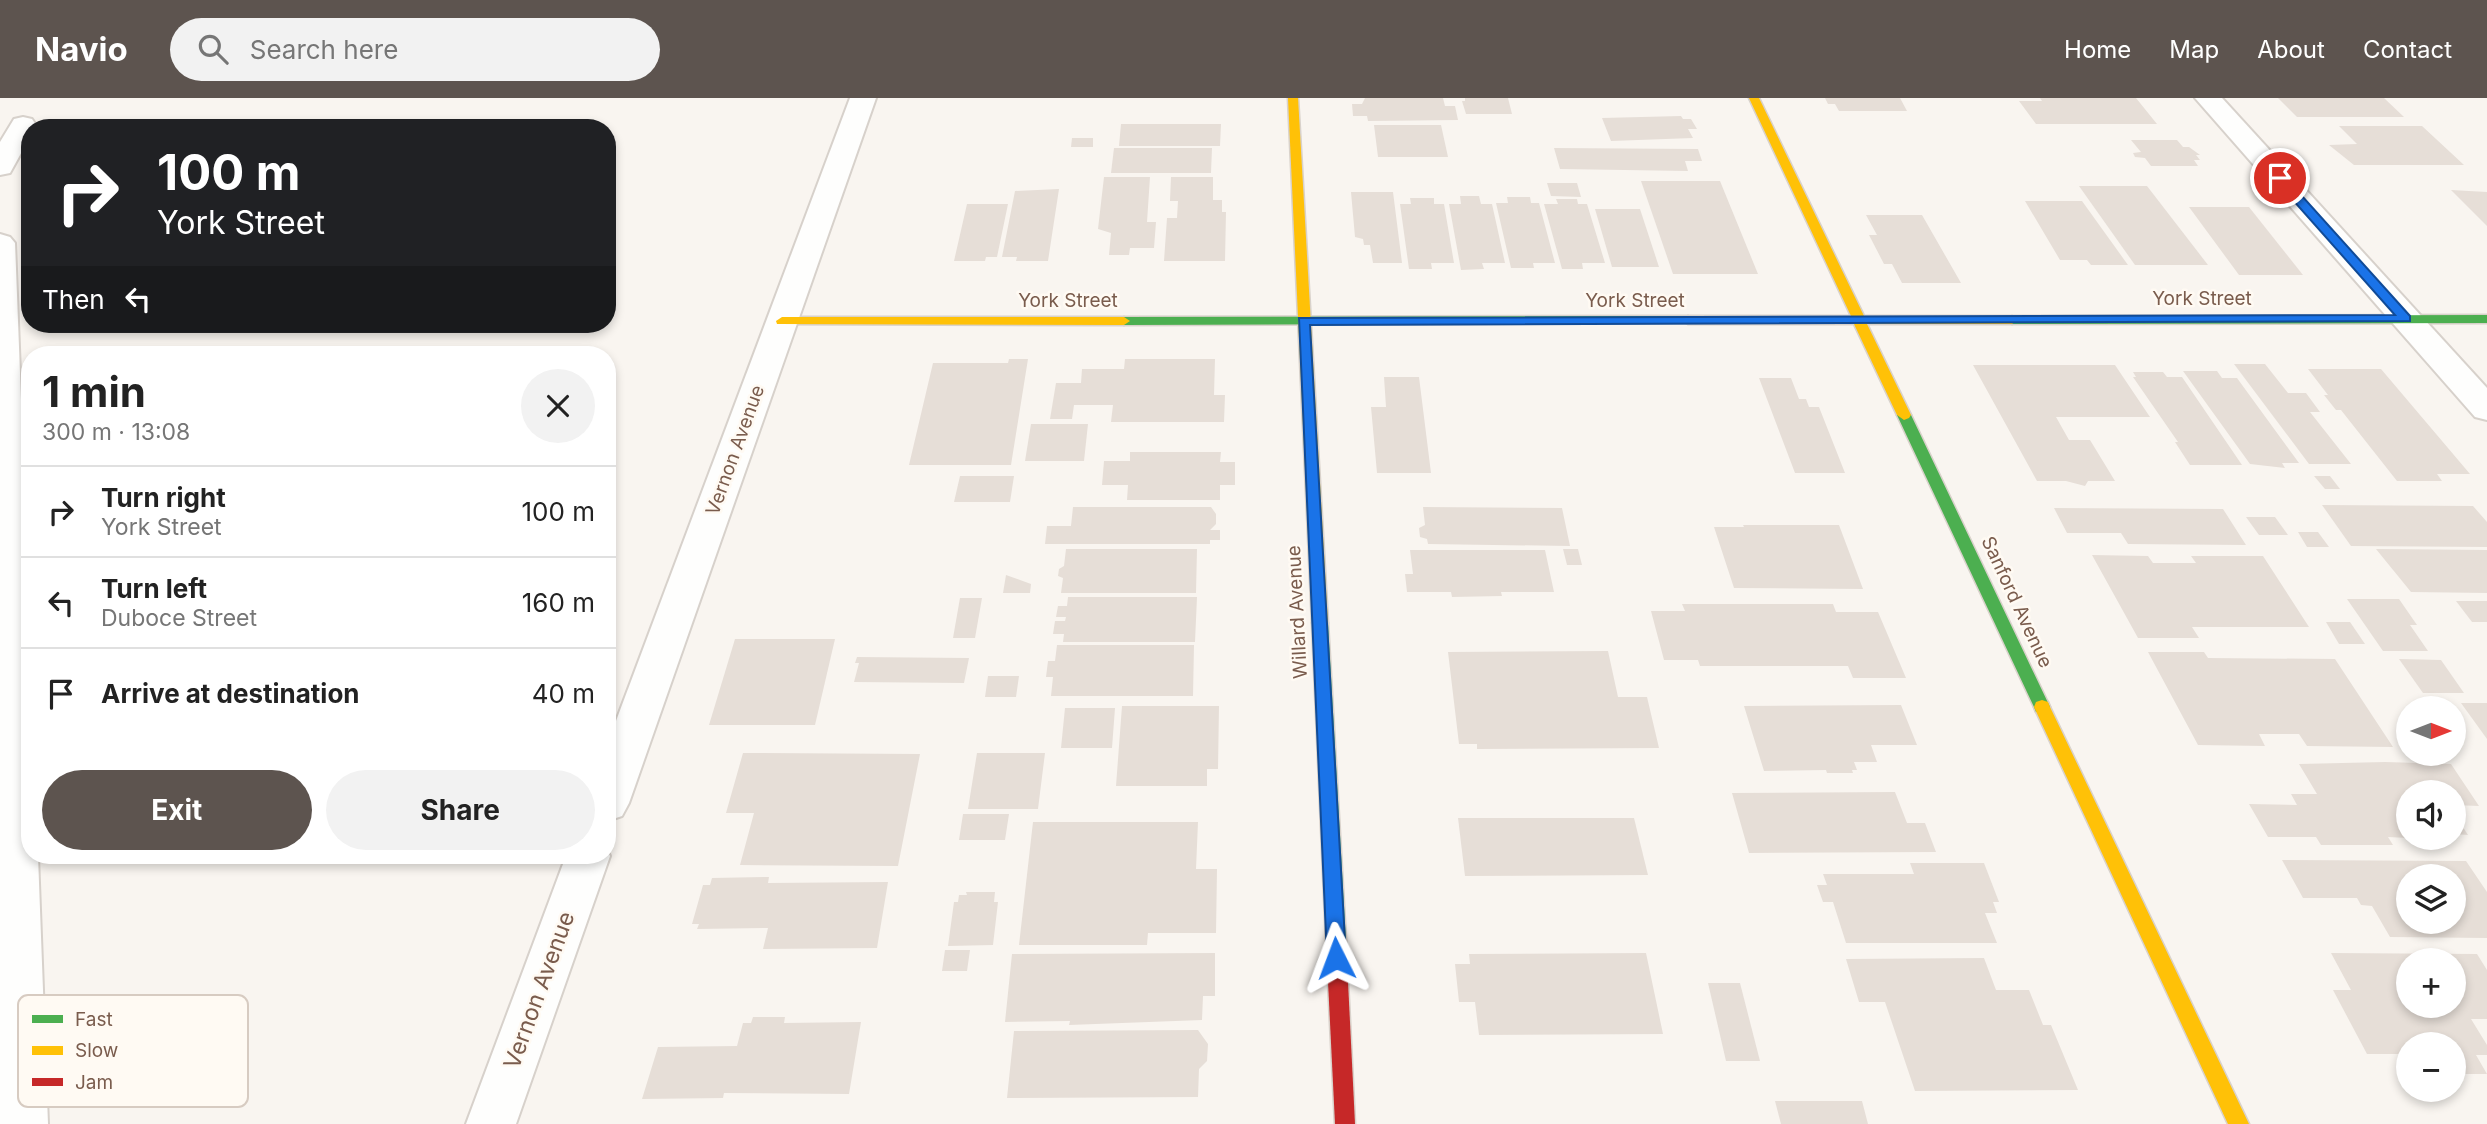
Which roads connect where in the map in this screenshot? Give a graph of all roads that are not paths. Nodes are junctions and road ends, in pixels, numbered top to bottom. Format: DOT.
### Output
graph roads {
  1 [pos="863,98"];
  2 [pos="1293,98"];
  3 [pos="1754,98"];
  4 [pos="2208,98"];
  5 [pos="21,129"];
  6 [pos="0,167"];
  7 [pos="0,243"];
  8 [pos="2406,318"];
  9 [pos="2487,319"];
  10 [pos="1861,320"];
  11 [pos="782,321"];
  12 [pos="1303,321"];
  13 [pos="2487,409"];
  14 [pos="616,778"];
  15 [pos="585,864"];
  16 [pos="20,995"];
  17 [pos="491,1124"];
  18 [pos="1345,1124"];
  19 [pos="2239,1124"];
  1 -- 11 [label="street, Vernon Avenue"];
  2 -- 12 [label="street, Willard Avenue"];
  3 -- 10 [label="street, Sanford Avenue"];
  4 -- 8 [label="street"];
  5 -- 6 [label="street"];
  7 -- 16 [label="street"];
  8 -- 9 [label="street, York Street"];
  8 -- 10 [label="street, York Street"];
  8 -- 13 [label="street"];
  10 -- 12 [label="street, York Street"];
  10 -- 19 [label="street, Sanford Avenue"];
  11 -- 12 [label="street, York Street"];
  11 -- 14 [label="street, Vernon Avenue"];
  12 -- 18 [label="street, Willard Avenue"];
  15 -- 17 [label="street, Vernon Avenue"];
}
